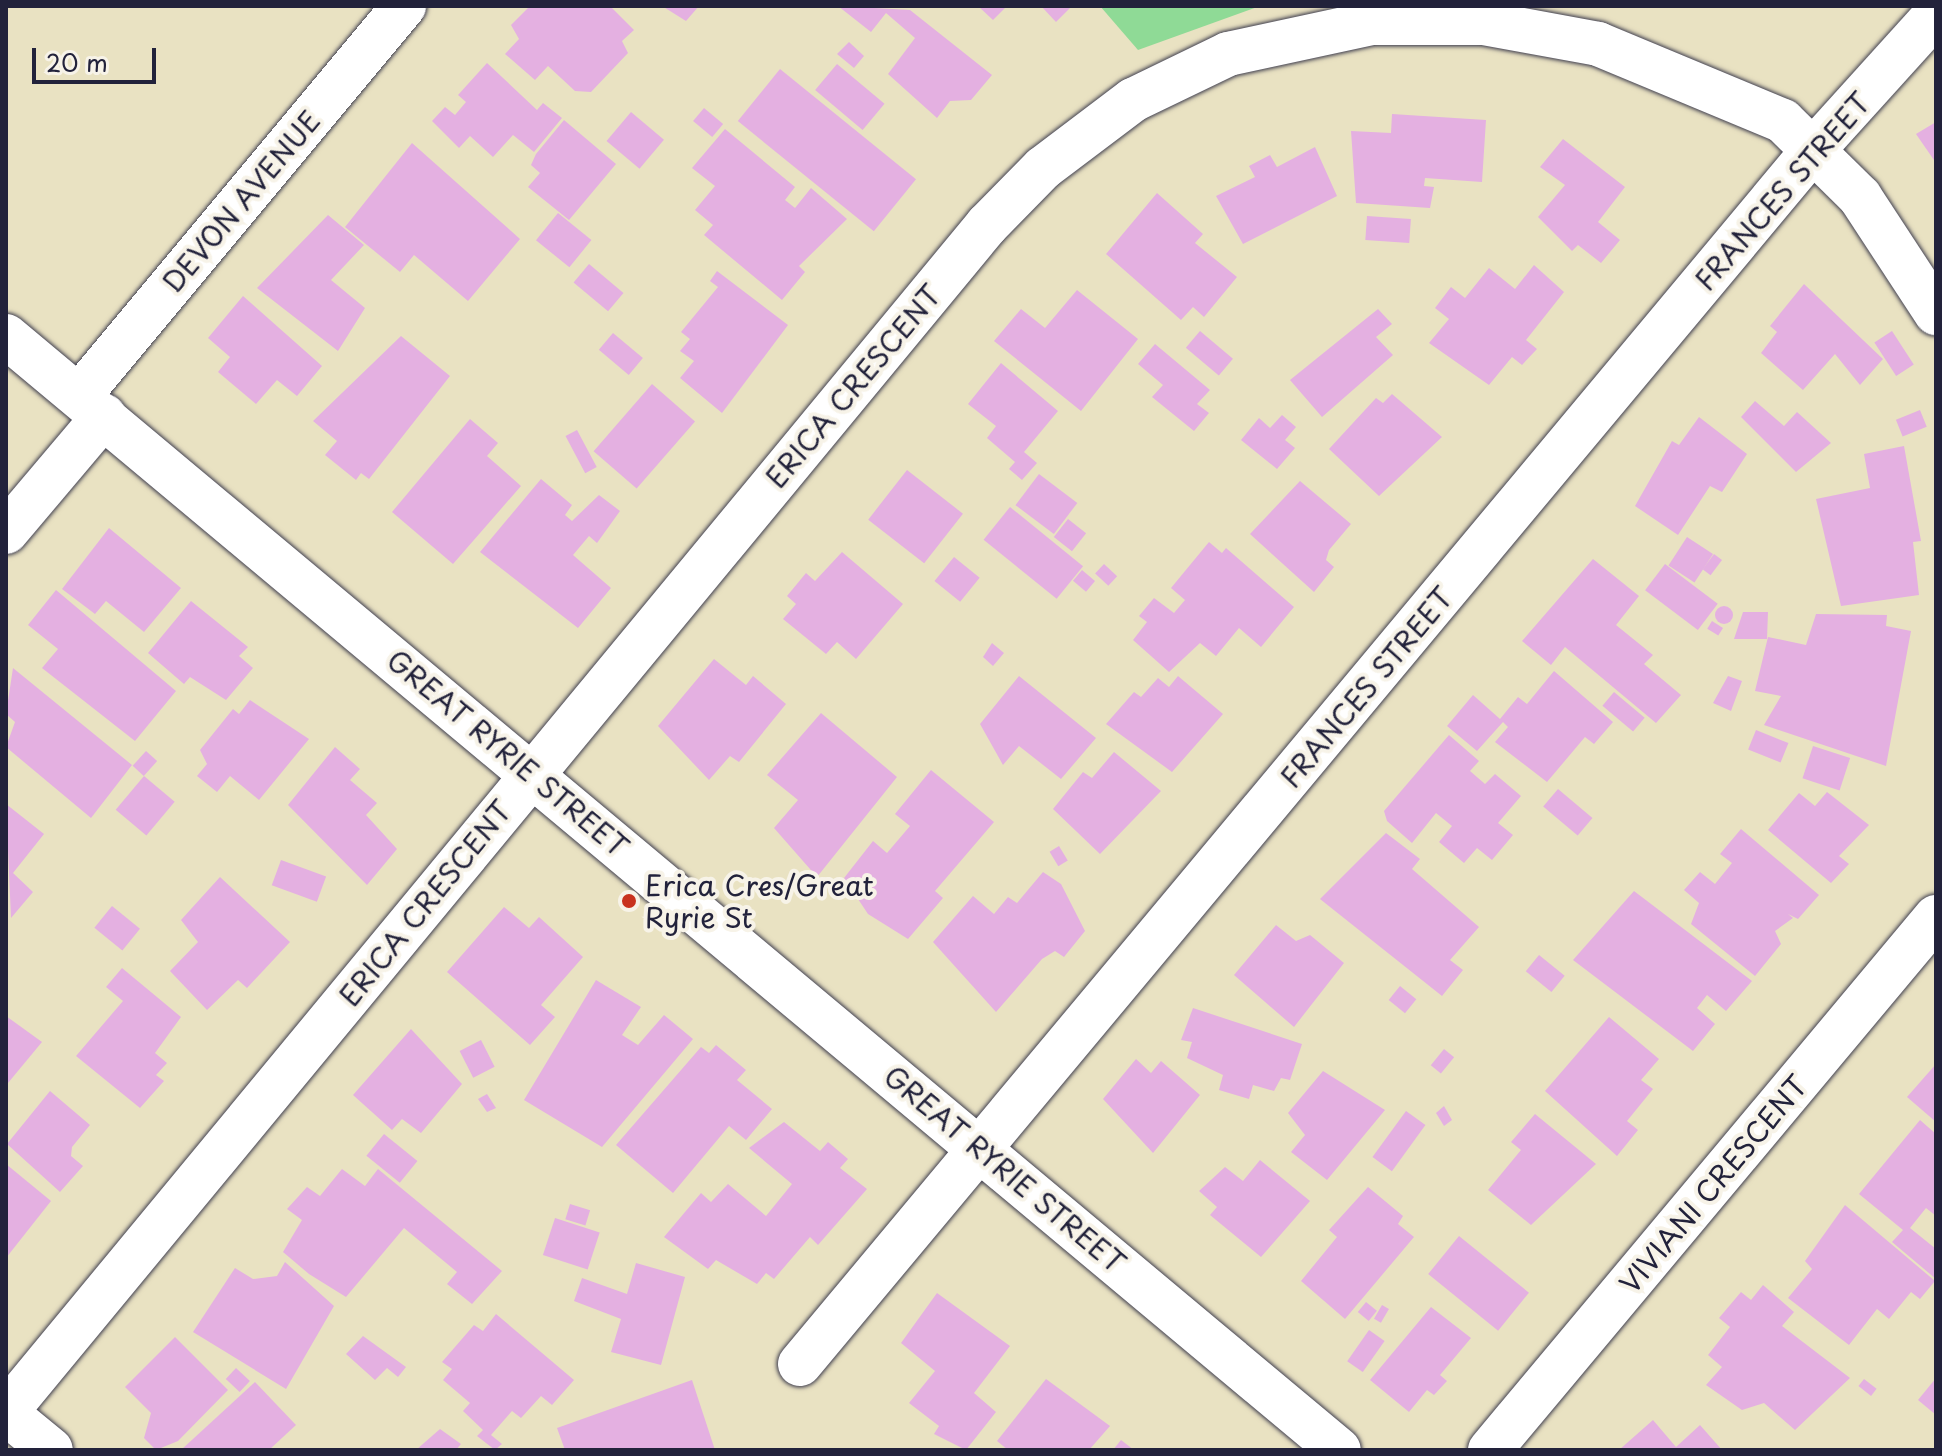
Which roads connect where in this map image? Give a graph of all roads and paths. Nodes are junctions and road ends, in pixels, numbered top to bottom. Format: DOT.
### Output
graph roads {
  1 [pos="404,6"];
  2 [pos="1936,14"];
  3 [pos="1815,148"];
  4 [pos="1936,313"];
  5 [pos="6,336"];
  6 [pos="91,406"];
  7 [pos="6,532"];
  8 [pos="532,774"];
  9 [pos="1936,917"];
  10 [pos="981,1148"];
  11 [pos="800,1364"];
  12 [pos="6,1413"];
  13 [pos="51,1450"];
  14 [pos="1339,1450"];
  15 [pos="1490,1450"];
  1 -- 6 [label="street, DEVON AVENUE"];
  2 -- 3 [label="street, FRANCES STREET"];
  3 -- 4 [label="street, ERICA CRESCENT"];
  3 -- 8 [label="street, ERICA CRESCENT"];
  3 -- 10 [label="street, FRANCES STREET"];
  5 -- 6 [label="street, GREAT RYRIE STREET"];
  6 -- 7 [label="street, DEVON AVENUE"];
  6 -- 8 [label="street, GREAT RYRIE STREET"];
  8 -- 10 [label="street, GREAT RYRIE STREET"];
  8 -- 12 [label="street, ERICA CRESCENT"];
  9 -- 15 [label="street, VIVIANI CRESCENT"];
  10 -- 11 [label="street, FRANCES STREET"];
  10 -- 14 [label="street, GREAT RYRIE STREET"];
  12 -- 13 [label="street"];
}
